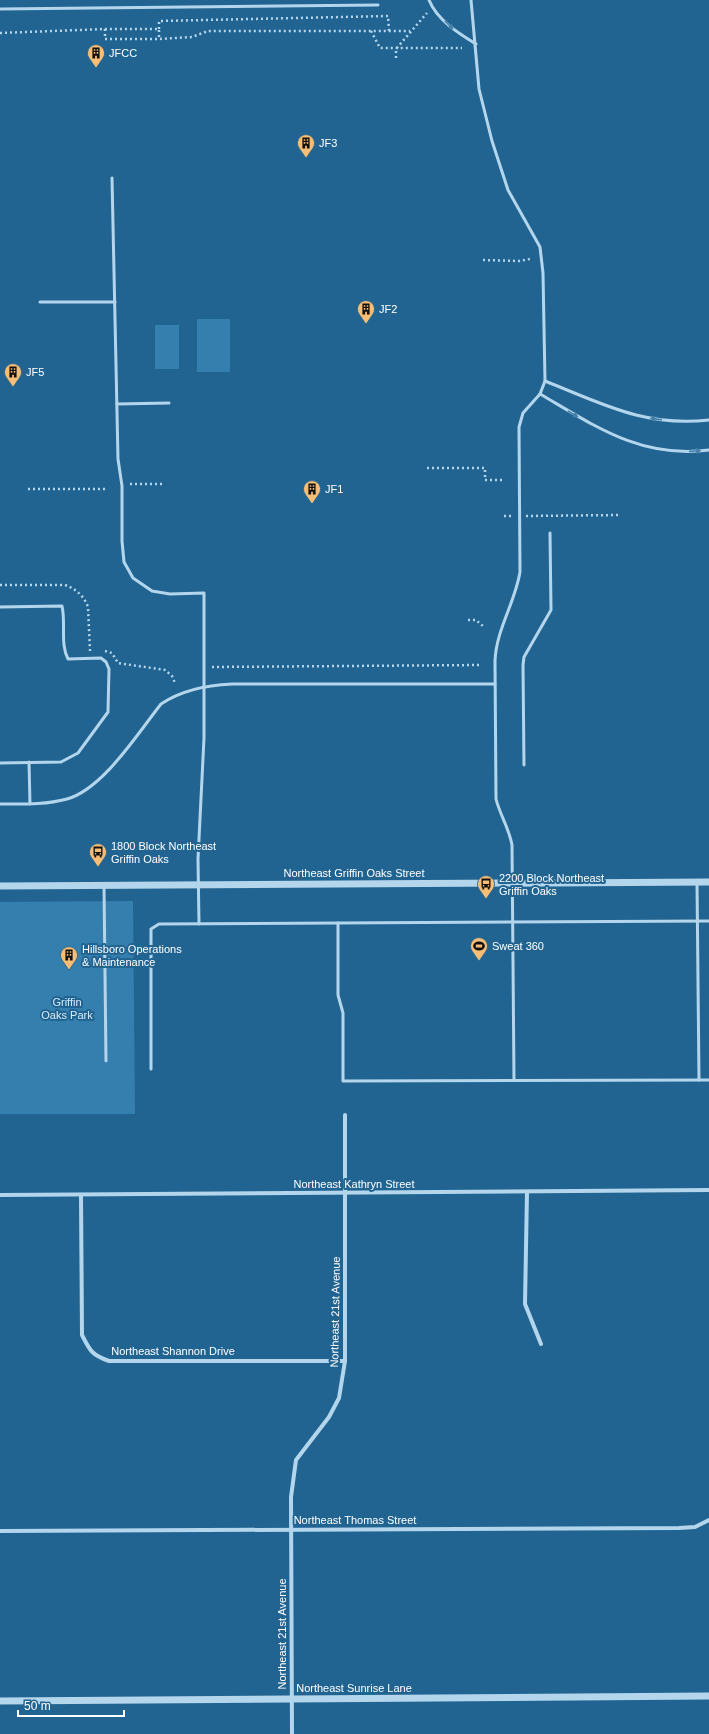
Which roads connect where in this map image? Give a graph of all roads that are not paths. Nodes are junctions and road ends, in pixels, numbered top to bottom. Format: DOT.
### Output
graph roads {
  1 [pos="429,0"];
  2 [pos="471,0"];
  3 [pos="378,5"];
  4 [pos="0,9"];
  5 [pos="476,44"];
  6 [pos="112,178"];
  7 [pos="40,302"];
  8 [pos="115,302"];
  9 [pos="546,381"];
  10 [pos="540,394"];
  11 [pos="169,403"];
  12 [pos="117,404"];
  13 [pos="709,420"];
  14 [pos="709,450"];
  15 [pos="550,533"];
  16 [pos="0,607"];
  17 [pos="495,684"];
  18 [pos="204,687"];
  19 [pos="29,762"];
  20 [pos="0,763"];
  21 [pos="524,765"];
  22 [pos="0,804"];
  23 [pos="30,804"];
  24 [pos="697,882"];
  25 [pos="709,882"];
  26 [pos="512,883"];
  27 [pos="199,884"];
  28 [pos="104,885"];
  29 [pos="0,886"];
  30 [pos="697,921"];
  31 [pos="709,921"];
  32 [pos="514,922"];
  33 [pos="338,923"];
  34 [pos="199,924"];
  35 [pos="106,1061"];
  36 [pos="151,1069"];
  37 [pos="514,1080"];
  38 [pos="699,1080"];
  39 [pos="709,1080"];
  40 [pos="345,1116"];
  41 [pos="709,1190"];
  42 [pos="527,1192"];
  43 [pos="345,1193"];
  44 [pos="0,1195"];
  45 [pos="81,1195"];
  46 [pos="540,1344"];
  47 [pos="345,1361"];
  48 [pos="709,1520"];
  49 [pos="291,1529"];
  50 [pos="0,1531"];
  51 [pos="709,1696"];
  52 [pos="291,1699"];
  53 [pos="0,1701"];
  54 [pos="292,1734"];
  1 -- 5 [label="lane, one-way"];
  2 -- 5 [label="lane"];
  3 -- 4 [label="lane"];
  5 -- 9 [label="lane"];
  6 -- 8 [label="lane"];
  7 -- 8 [label="lane"];
  8 -- 12 [label="lane"];
  9 -- 10 [label="lane"];
  13 -- 9 [label="lane, one-way"];
  10 -- 14 [label="lane, one-way"];
  10 -- 17 [label="lane"];
  11 -- 12 [label="lane"];
  12 -- 18 [label="lane"];
  15 -- 21 [label="lane"];
  16 -- 19 [label="lane"];
  17 -- 18 [label="lane"];
  17 -- 26 [label="lane"];
  18 -- 23 [label="lane"];
  18 -- 27 [label="lane"];
  19 -- 20 [label="lane"];
  19 -- 23 [label="lane"];
  22 -- 23 [label="lane"];
  24 -- 25 [label="street, Northeast Griffin Oaks Street"];
  24 -- 26 [label="street, Northeast Griffin Oaks Street"];
  24 -- 30 [label="lane"];
  26 -- 27 [label="street, Northeast Griffin Oaks Street"];
  26 -- 32 [label="lane"];
  27 -- 28 [label="street, Northeast Griffin Oaks Street"];
  27 -- 34 [label="lane"];
  28 -- 29 [label="street, Northeast Griffin Oaks Street"];
  28 -- 35 [label="lane"];
  30 -- 31 [label="lane"];
  30 -- 32 [label="lane"];
  30 -- 38 [label="lane"];
  32 -- 33 [label="lane"];
  32 -- 37 [label="lane"];
  33 -- 34 [label="lane"];
  33 -- 37 [label="lane"];
  34 -- 36 [label="lane"];
  37 -- 38 [label="lane"];
  38 -- 39 [label="lane"];
  40 -- 43 [label="street, Northeast 21st Avenue"];
  41 -- 42 [label="street, Northeast Kathryn Street"];
  42 -- 43 [label="street, Northeast Kathryn Street"];
  42 -- 46 [label="street"];
  43 -- 45 [label="street, Northeast Kathryn Street"];
  43 -- 47 [label="street, Northeast 21st Avenue"];
  44 -- 45 [label="street, Northeast Kathryn Street"];
  45 -- 47 [label="street, Northeast Shannon Drive"];
  47 -- 49 [label="street, Northeast 21st Avenue"];
  48 -- 49 [label="street, Northeast Thomas Street"];
  49 -- 50 [label="street, Northeast Thomas Street"];
  49 -- 52 [label="street, Northeast 21st Avenue"];
  51 -- 52 [label="street, Northeast Sunrise Lane"];
  52 -- 53 [label="street, Northeast Sunrise Lane"];
  52 -- 54 [label="street, Northeast 21st Avenue"];
}
